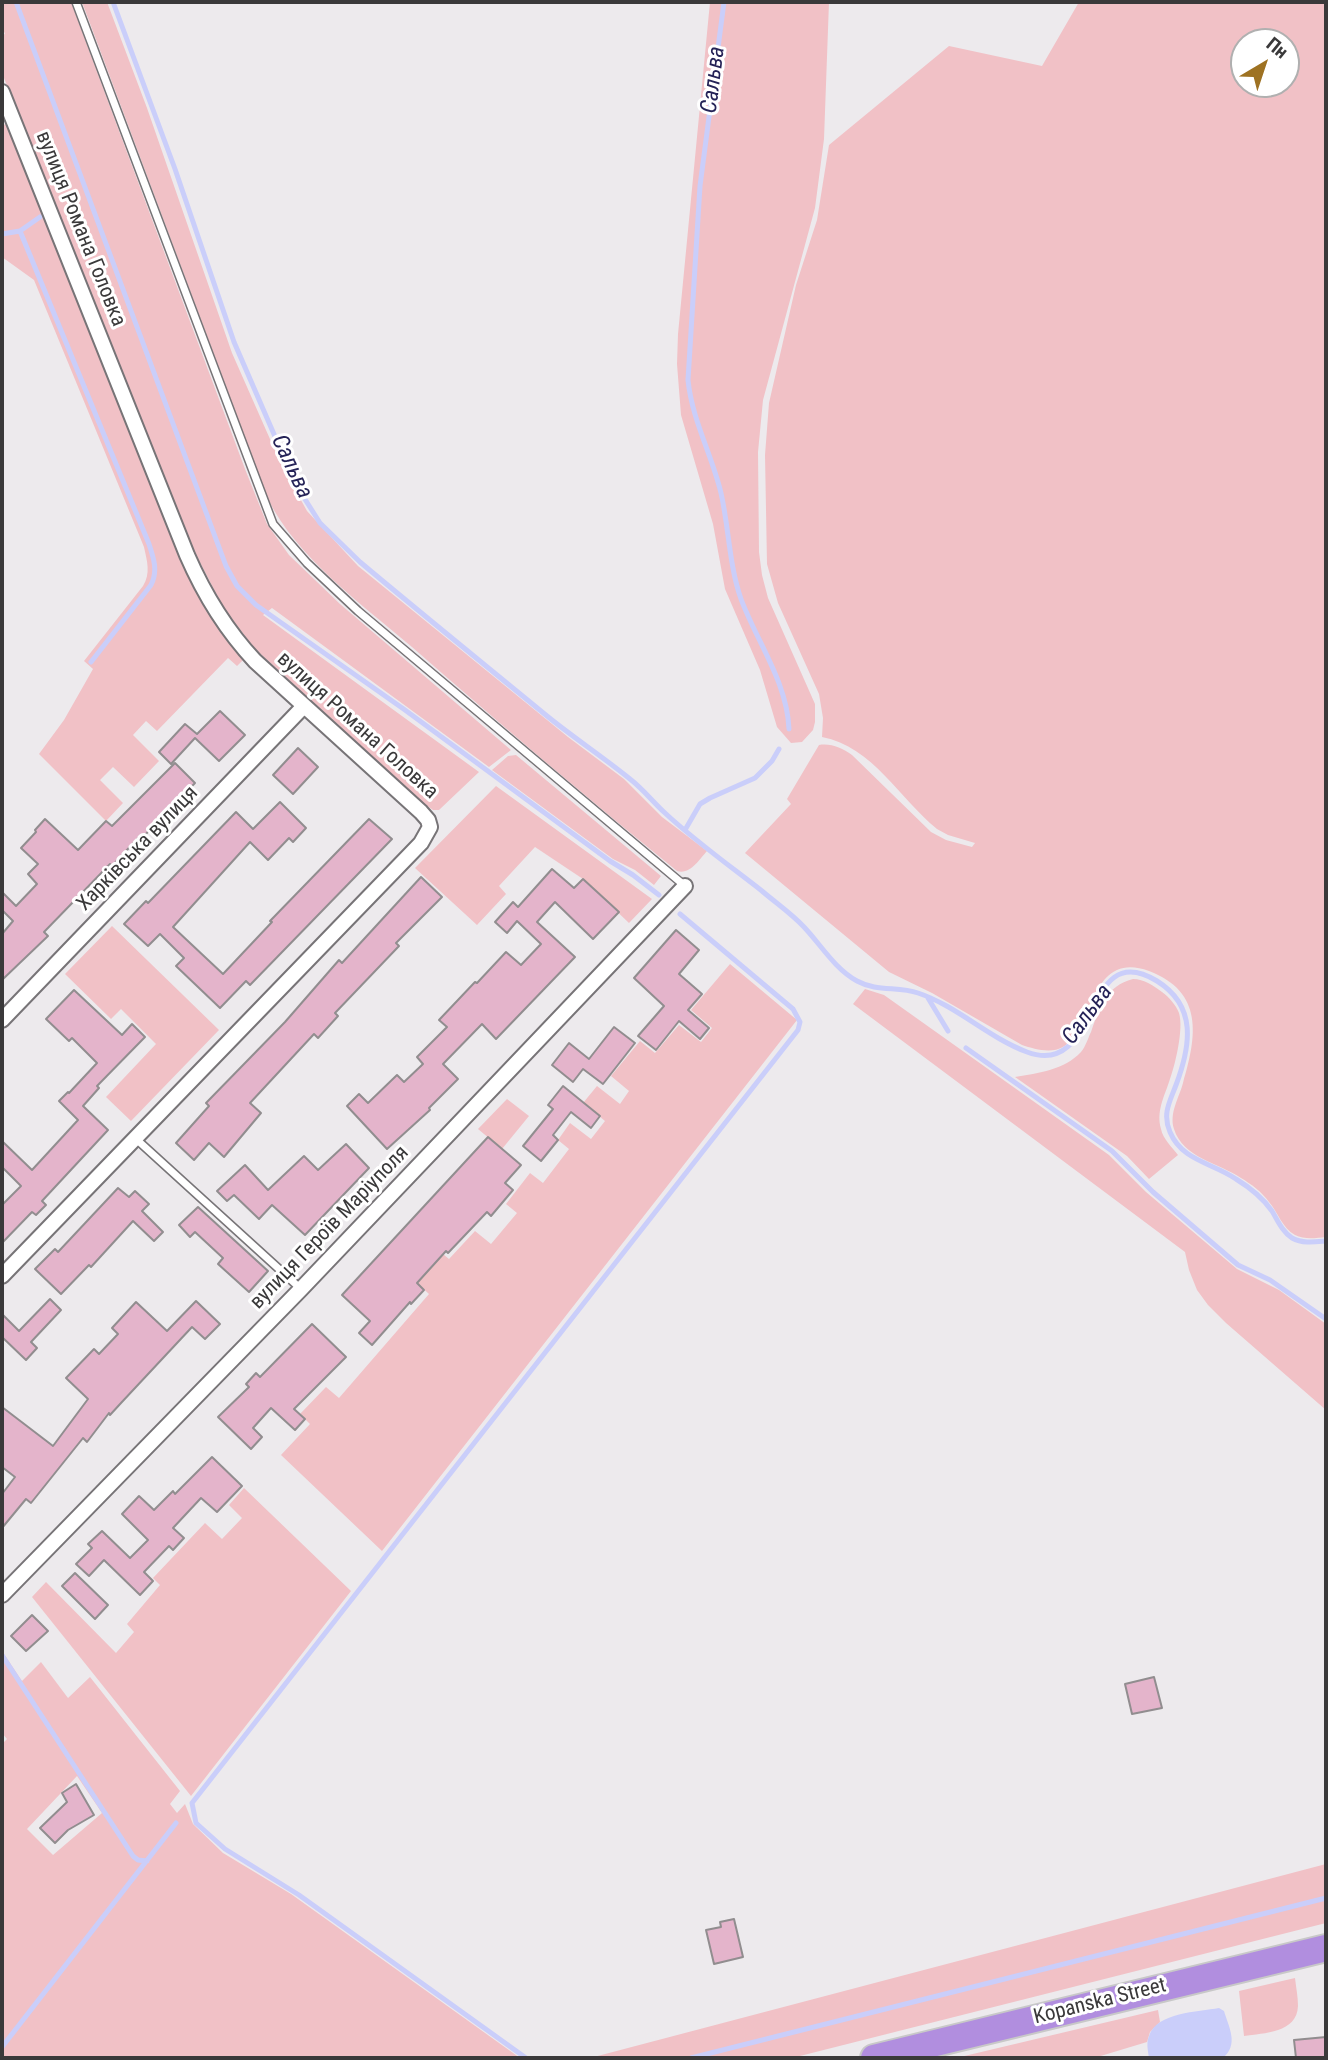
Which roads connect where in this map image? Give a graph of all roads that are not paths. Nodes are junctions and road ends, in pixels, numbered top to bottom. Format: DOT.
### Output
graph roads {
  1 [pos="76,2"];
  2 [pos="2,92"];
  3 [pos="304,706"];
  4 [pos="685,886"];
  5 [pos="2,1020"];
  6 [pos="134,1138"];
  7 [pos="2,1276"];
  8 [pos="301,1289"];
  9 [pos="2,1595"];
  10 [pos="1326,1948"];
  11 [pos="874,2058"];
  1 -- 4 [label="lane"];
  2 -- 3 [label="street, вулиця Романа Головка"];
  3 -- 5 [label="street, Харківська вулиця"];
  3 -- 6 [label="street, вулиця Романа Головка"];
  4 -- 8 [label="street, вулиця Героїв Маріуполя"];
  6 -- 7 [label="street, вулиця Романа Головка"];
  6 -- 8 [label="lane"];
  8 -- 9 [label="street, вулиця Героїв Маріуполя"];
  10 -- 11 [label="highway, Kopanska Street"];
}
